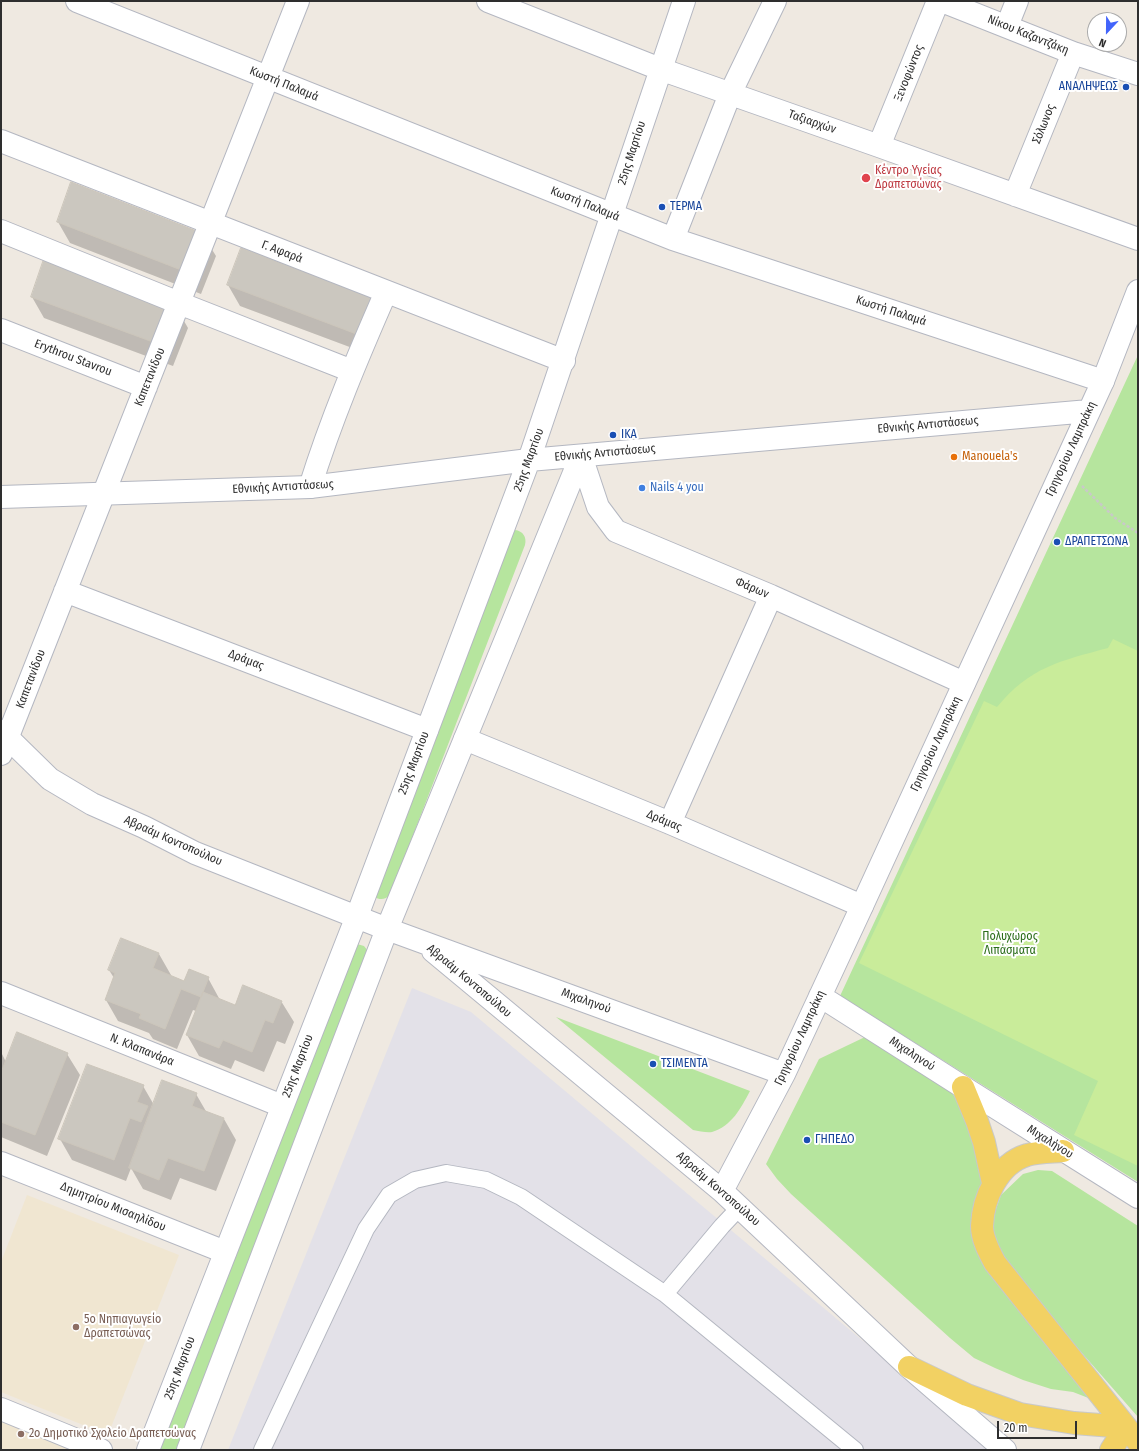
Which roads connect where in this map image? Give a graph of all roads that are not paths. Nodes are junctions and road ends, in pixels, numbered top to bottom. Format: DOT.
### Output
graph roads {
  1 [pos="77,1"];
  2 [pos="298,1"];
  3 [pos="488,1"];
  4 [pos="684,1"];
  5 [pos="775,1"];
  6 [pos="938,1"];
  7 [pos="942,1"];
  8 [pos="1017,1"];
  9 [pos="1007,26"];
  10 [pos="1074,53"];
  11 [pos="660,69"];
  12 [pos="1138,74"];
  13 [pos="268,78"];
  14 [pos="730,94"];
  15 [pos="1,141"];
  16 [pos="879,146"];
  17 [pos="1015,195"];
  18 [pos="612,214"];
  19 [pos="211,224"];
  20 [pos="1,232"];
  21 [pos="673,239"];
  22 [pos="1138,239"];
  23 [pos="1138,291"];
  24 [pos="386,292"];
  25 [pos="179,303"];
  26 [pos="1,330"];
  27 [pos="564,361"];
  28 [pos="352,371"];
  29 [pos="1103,381"];
  30 [pos="146,387"];
  31 [pos="1089,411"];
  32 [pos="581,456"];
  33 [pos="529,460"];
  34 [pos="310,487"];
  35 [pos="104,493"];
  36 [pos="1,497"];
  37 [pos="65,590"];
  38 [pos="771,596"];
  39 [pos="964,683"];
  40 [pos="427,730"];
  41 [pos="465,739"];
  42 [pos="3,741"];
  43 [pos="670,823"];
  44 [pos="862,906"];
  45 [pos="357,916"];
  46 [pos="387,929"];
  47 [pos="420,940"];
  48 [pos="1,993"];
  49 [pos="820,996"];
  50 [pos="784,1074"];
  51 [pos="963,1087"];
  52 [pos="282,1106"];
  53 [pos="1063,1151"];
  54 [pos="1,1163"];
  55 [pos="994,1183"];
  56 [pos="722,1191"];
  57 [pos="1138,1197"];
  58 [pos="740,1207"];
  59 [pos="225,1252"];
  60 [pos="666,1294"];
  61 [pos="910,1367"];
  62 [pos="1,1409"];
  63 [pos="1132,1434"];
  64 [pos="101,1450"];
  65 [pos="148,1450"];
  66 [pos="188,1450"];
  67 [pos="262,1450"];
  68 [pos="855,1450"];
  69 [pos="1005,1450"];
  70 [pos="1112,1450"];
  1 -- 13 [label="street, Κωστή Παλαμά"];
  2 -- 13 [label="street, Καπετανίδου"];
  3 -- 11 [label="street, Ταξιαρχών"];
  4 -- 11 [label="street, 25ης Μαρτίου"];
  5 -- 14 [label="street"];
  6 -- 16 [label="street, Ξενοφώντος"];
  7 -- 9 [label="street, Νίκου Καζαντζάκη"];
  8 -- 9 [label="street"];
  9 -- 10 [label="street, Νίκου Καζαντζάκη"];
  10 -- 12 [label="street, Νίκου Καζαντζάκη"];
  10 -- 17 [label="street, Σόλωνος"];
  11 -- 14 [label="street, Ταξιαρχών"];
  11 -- 18 [label="street, 25ης Μαρτίου"];
  13 -- 18 [label="street, Κωστή Παλαμά"];
  13 -- 19 [label="street, Καπετανίδου"];
  14 -- 16 [label="street, Ταξιαρχών"];
  14 -- 21 [label="street"];
  15 -- 19 [label="street, Γ. Αφαρά"];
  16 -- 17 [label="street, Ταξιαρχών"];
  17 -- 22 [label="street, Ταξιαρχών"];
  18 -- 21 [label="street, Κωστή Παλαμά"];
  18 -- 27 [label="street, 25ης Μαρτίου"];
  19 -- 24 [label="street, Γ. Αφαρά"];
  19 -- 25 [label="street, Καπετανίδου"];
  20 -- 25 [label="street"];
  21 -- 29 [label="street, Κωστή Παλαμά"];
  23 -- 29 [label="street, Γρηγορίου Λαμπράκη"];
  24 -- 27 [label="street, Γ. Αφαρά"];
  24 -- 28 [label="street"];
  25 -- 28 [label="street"];
  25 -- 30 [label="street, Καπετανίδου"];
  26 -- 30 [label="street, Erythrou Stavrou"];
  27 -- 33 [label="street, 25ης Μαρτίου"];
  28 -- 34 [label="street"];
  29 -- 31 [label="street, Γρηγορίου Λαμπράκη"];
  30 -- 35 [label="street, Καπετανίδου"];
  31 -- 32 [label="street, Εθνικής Αντιστάσεως"];
  31 -- 39 [label="street, Γρηγορίου Λαμπράκη"];
  32 -- 33 [label="street, Εθνικής Αντιστάσεως"];
  32 -- 38 [label="street, Φάρων"];
  32 -- 41 [label="street"];
  33 -- 34 [label="street, Εθνικής Αντιστάσεως"];
  33 -- 40 [label="street, 25ης Μαρτίου"];
  34 -- 35 [label="street, Εθνικής Αντιστάσεως"];
  35 -- 36 [label="street, Εθνικής Αντιστάσεως"];
  35 -- 37 [label="street, Καπετανίδου"];
  37 -- 40 [label="street, Δράμας"];
  37 -- 42 [label="street, Καπετανίδου"];
  38 -- 39 [label="street, Φάρων"];
  38 -- 43 [label="street"];
  39 -- 44 [label="street, Γρηγορίου Λαμπράκη"];
  40 -- 45 [label="street, 25ης Μαρτίου"];
  41 -- 43 [label="street, Δράμας"];
  41 -- 46 [label="street"];
  42 -- 45 [label="street, Αβραάμ Κοντοπούλου"];
  43 -- 44 [label="street, Δράμας"];
  44 -- 49 [label="street, Γρηγορίου Λαμπράκη"];
  45 -- 46 [label="street, Αβραάμ Κοντοπούλου"];
  45 -- 52 [label="street, 25ης Μαρτίου"];
  46 -- 47 [label="street, Μιχαληνού"];
  46 -- 66 [label="street"];
  47 -- 50 [label="street, Μιχαληνού"];
  47 -- 56 [label="street, Αβραάμ Κοντοπούλου"];
  48 -- 52 [label="street, Ν. Κλαπανάρα"];
  49 -- 50 [label="street, Γρηγορίου Λαμπράκη"];
  49 -- 51 [label="street, Μιχαληνού"];
  50 -- 56 [label="street, Γρηγορίου Λαμπράκη"];
  51 -- 53 [label="street, Μιχαλήνου"];
  51 -- 55 [label="main road"];
  52 -- 59 [label="street, 25ης Μαρτίου"];
  53 -- 55 [label="main road"];
  53 -- 57 [label="street, Μιχαλήνου"];
  54 -- 59 [label="street, Δημητρίου Μισαηλίδου"];
  55 -- 63 [label="main road"];
  56 -- 58 [label="street, Αβραάμ Κοντοπούλου"];
  58 -- 60 [label="lane"];
  58 -- 61 [label="street, Αβραάμ Κοντοπούλου"];
  59 -- 65 [label="street, 25ης Μαρτίου"];
  60 -- 67 [label="lane"];
  60 -- 68 [label="lane"];
  61 -- 63 [label="main road"];
  61 -- 69 [label="street, Αβραάμ Κοντοπούλου"];
  62 -- 64 [label="street"];
  63 -- 70 [label="main road"];
}
